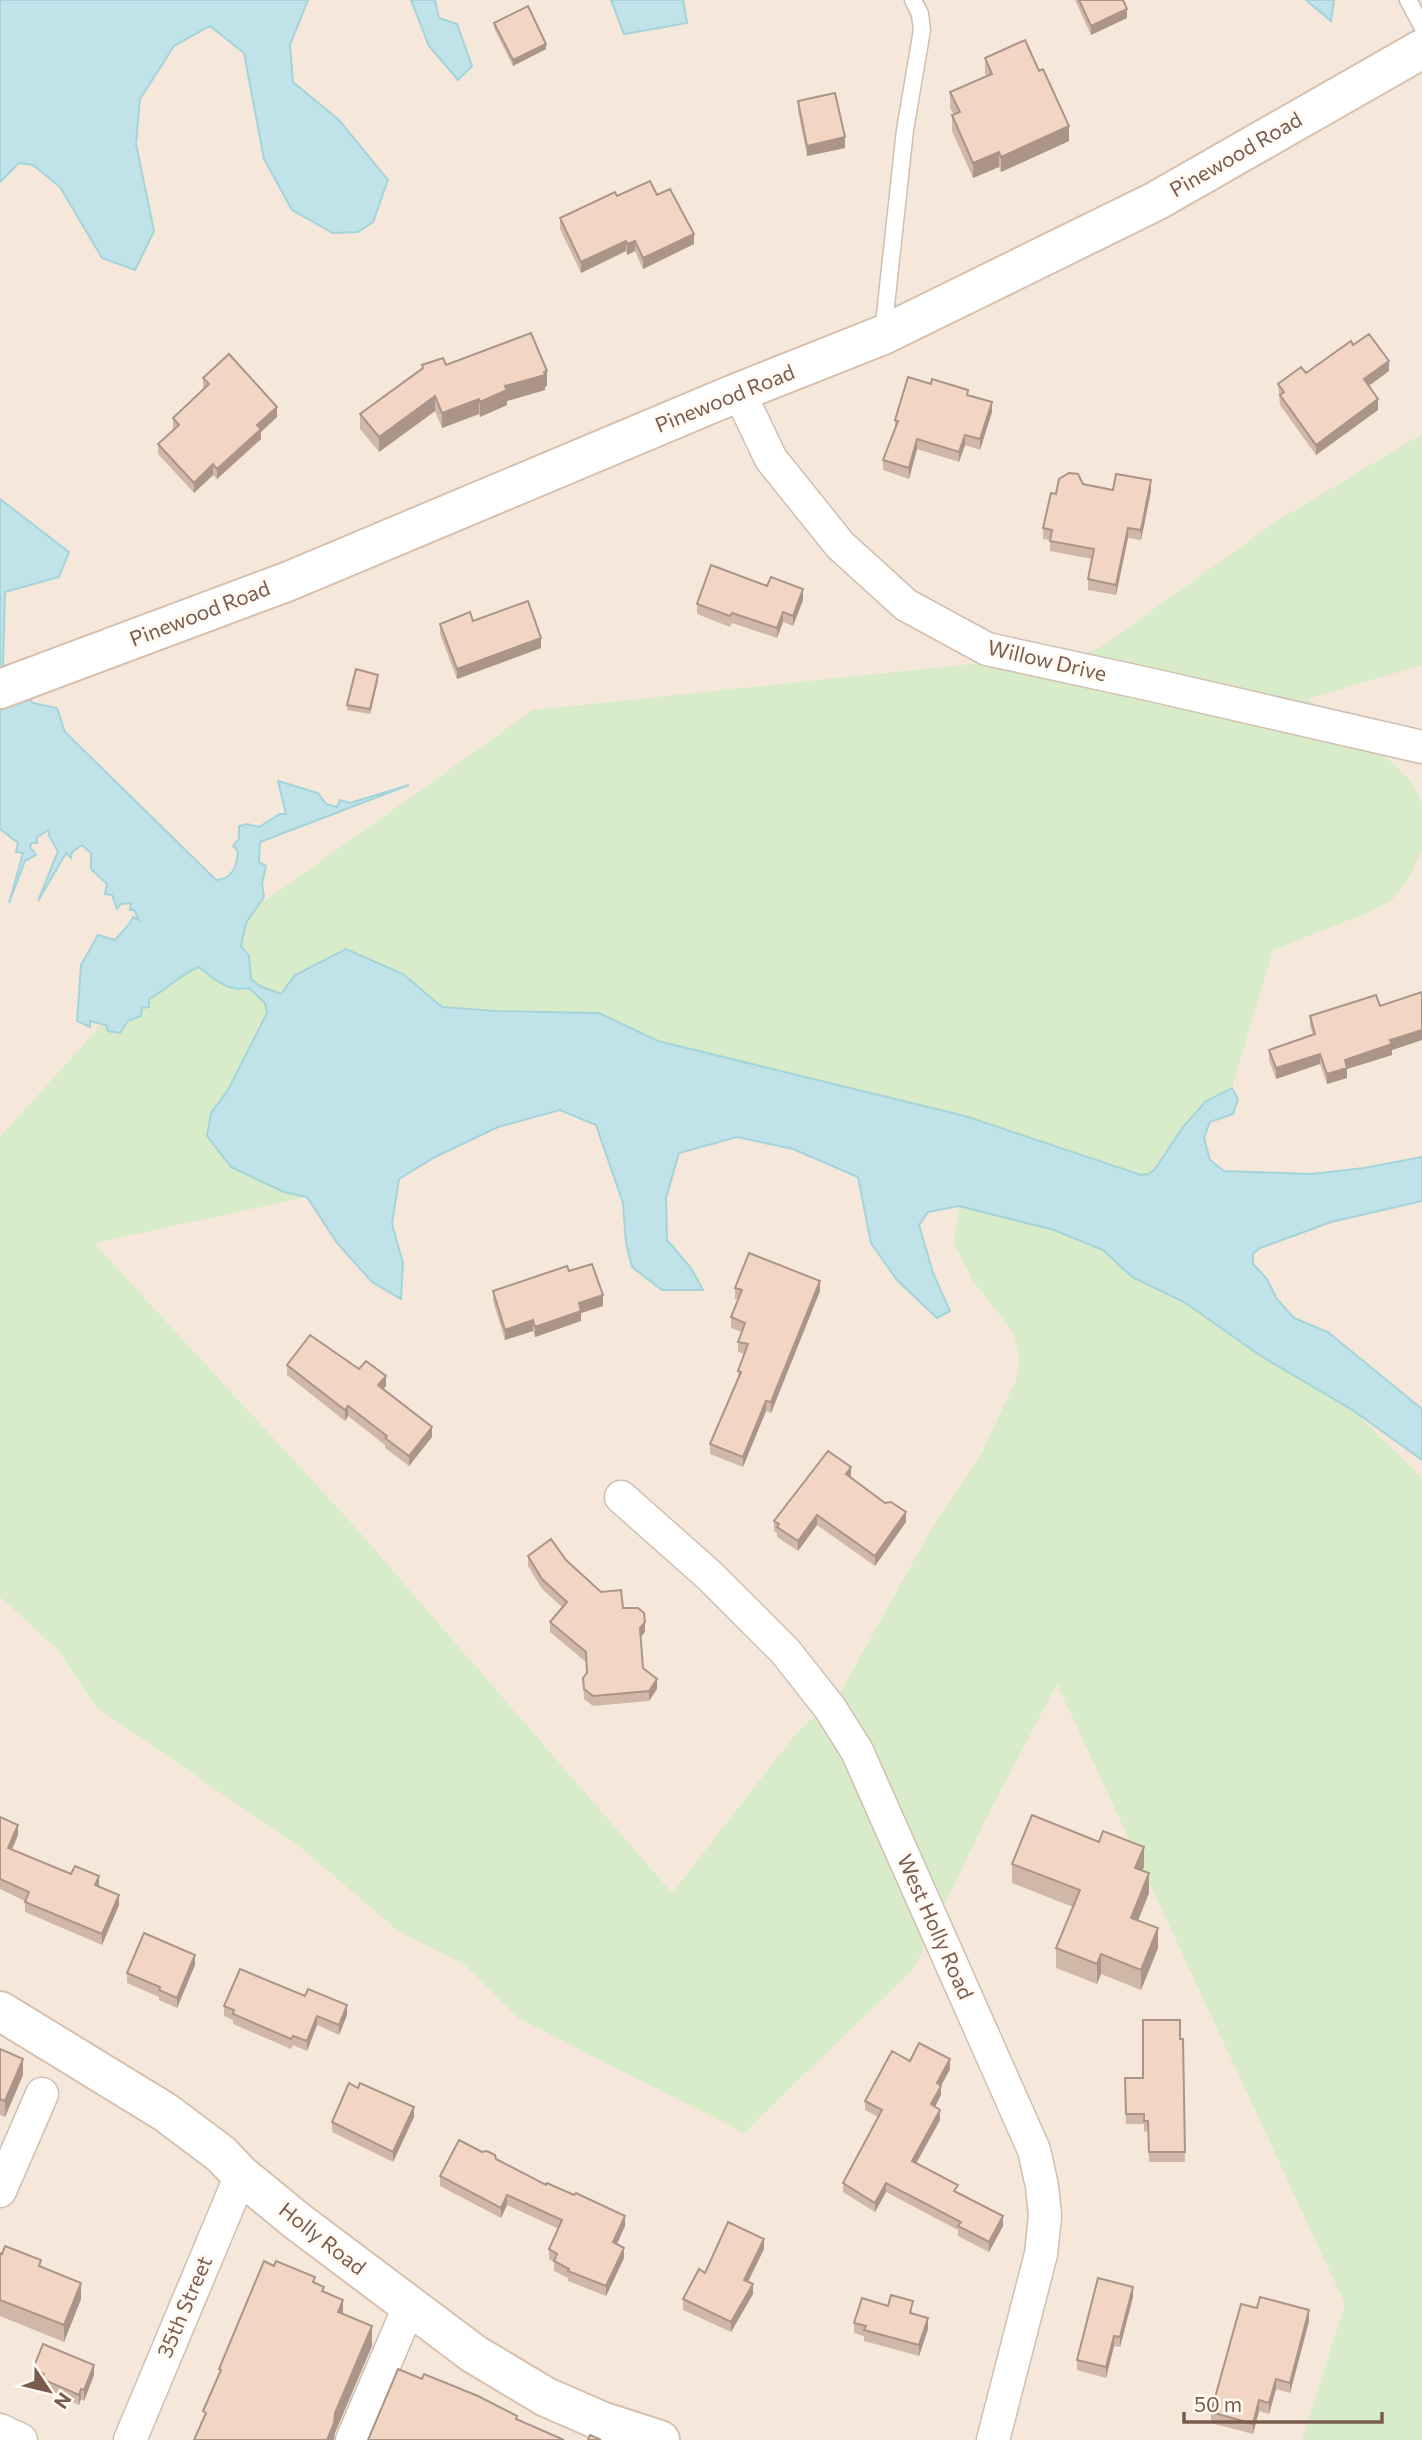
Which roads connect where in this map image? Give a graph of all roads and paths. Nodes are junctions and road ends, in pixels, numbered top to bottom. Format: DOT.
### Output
graph roads {
  1 [pos="913,0"];
  2 [pos="1408,0"];
  3 [pos="1422,26"];
  4 [pos="1422,48"];
  5 [pos="883,335"];
  6 [pos="739,392"];
  7 [pos="0,689"];
  8 [pos="1422,747"];
  9 [pos="621,1497"];
  10 [pos="0,2011"];
  11 [pos="42,2094"];
  12 [pos="241,2175"];
  13 [pos="0,2191"];
  14 [pos="410,2307"];
  15 [pos="0,2430"];
  16 [pos="21,2440"];
  17 [pos="130,2440"];
  18 [pos="352,2440"];
  19 [pos="660,2440"];
  20 [pos="993,2440"];
  1 -- 5 [label="lane"];
  2 -- 3 [label="lane"];
  4 -- 5 [label="street, Pinewood Road"];
  5 -- 6 [label="street, Pinewood Road"];
  6 -- 7 [label="street, Pinewood Road"];
  6 -- 8 [label="street, Willow Drive"];
  9 -- 20 [label="street, West Holly Road"];
  10 -- 12 [label="street, Holly Road"];
  11 -- 13 [label="street"];
  12 -- 14 [label="street, Holly Road"];
  12 -- 17 [label="street, 35th Street"];
  14 -- 18 [label="street"];
  14 -- 19 [label="street, Holly Road"];
  15 -- 16 [label="street"];
}
